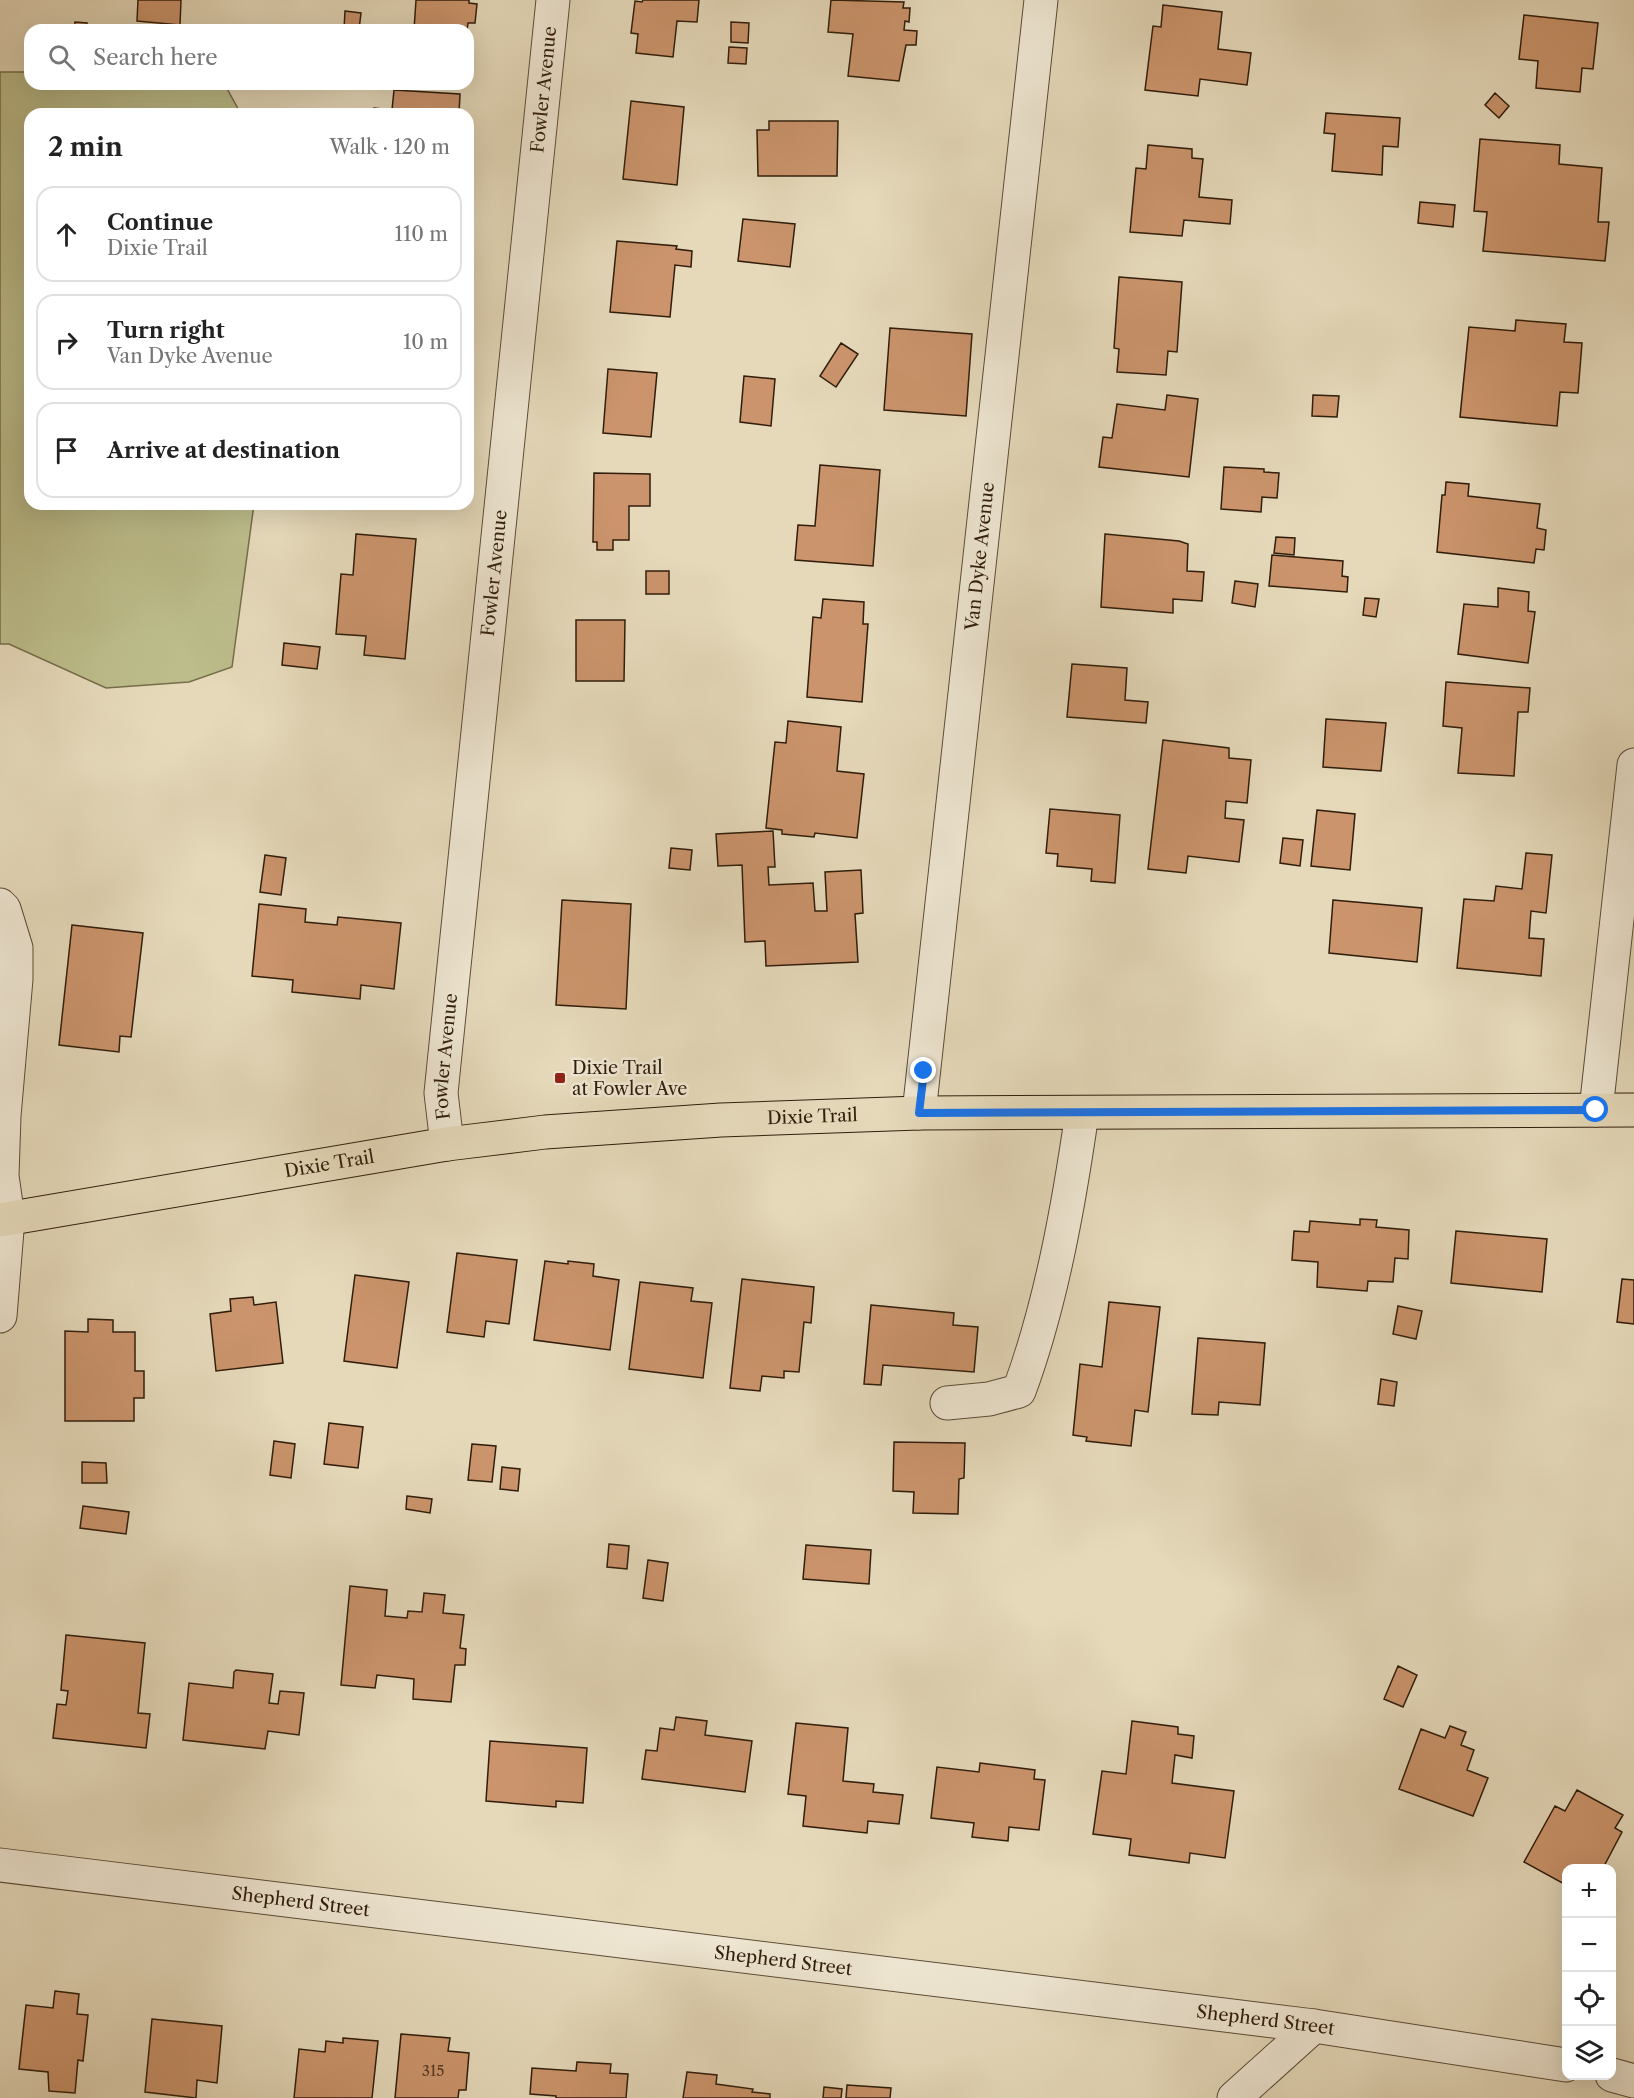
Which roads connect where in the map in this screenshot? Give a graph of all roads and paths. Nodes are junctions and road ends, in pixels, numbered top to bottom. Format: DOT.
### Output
graph roads {
  1 [pos="553,0"];
  2 [pos="1041,0"];
  3 [pos="1634,765"];
  4 [pos="1626,903"];
  5 [pos="0,905"];
  6 [pos="1596,1110"];
  7 [pos="1634,1110"];
  8 [pos="919,1113"];
  9 [pos="1082,1113"];
  10 [pos="447,1144"];
  11 [pos="4,1219"];
  12 [pos="0,1316"];
  13 [pos="946,1403"];
  14 [pos="0,1865"];
  15 [pos="1314,2026"];
  16 [pos="1562,2064"];
  17 [pos="1616,2076"];
  18 [pos="1634,2081"];
  19 [pos="1234,2098"];
  1 -- 10 [label="street, Fowler Avenue"];
  2 -- 8 [label="street, Van Dyke Avenue"];
  3 -- 4 [label="street"];
  4 -- 6 [label="street"];
  5 -- 11 [label="street"];
  6 -- 7 [label="main road, Dixie Trail"];
  6 -- 9 [label="main road, Dixie Trail"];
  8 -- 9 [label="main road, Dixie Trail"];
  8 -- 10 [label="main road, Dixie Trail"];
  9 -- 13 [label="street"];
  10 -- 11 [label="main road, Dixie Trail"];
  11 -- 12 [label="street"];
  14 -- 15 [label="street, Shepherd Street"];
  15 -- 16 [label="street, Shepherd Street"];
  15 -- 19 [label="street"];
  17 -- 18 [label="street"];
}
